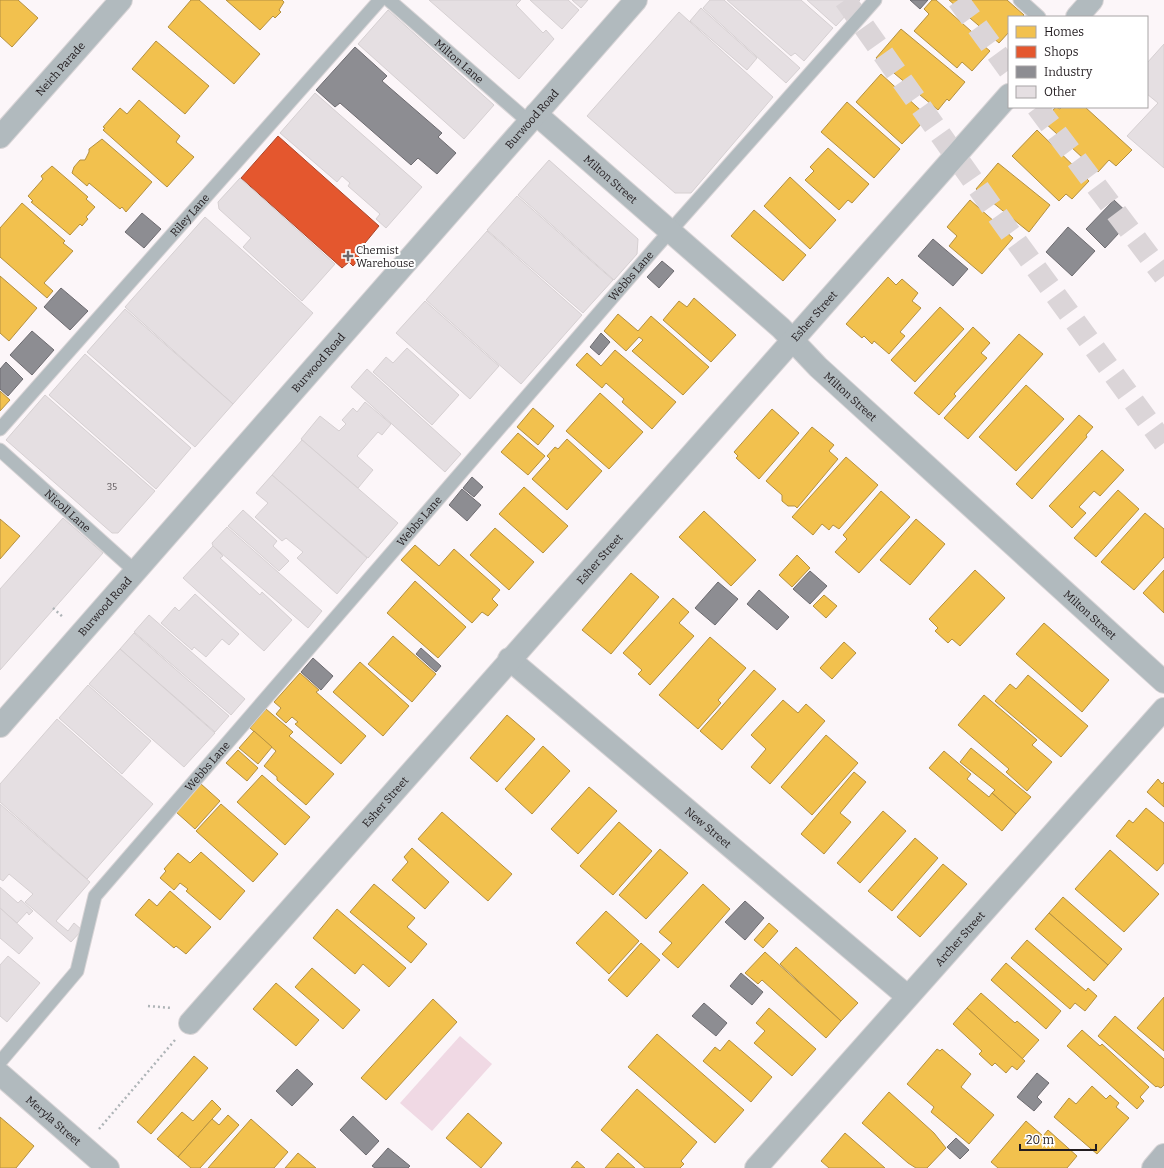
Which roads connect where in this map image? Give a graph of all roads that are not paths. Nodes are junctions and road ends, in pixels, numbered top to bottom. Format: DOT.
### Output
graph roads {
  1 [pos="121,0"];
  2 [pos="380,0"];
  3 [pos="390,0"];
  4 [pos="636,0"];
  5 [pos="875,0"];
  6 [pos="1020,0"];
  7 [pos="1092,0"];
  8 [pos="1038,16"];
  9 [pos="1078,16"];
  10 [pos="1008,96"];
  11 [pos="532,118"];
  12 [pos="0,137"];
  13 [pos="671,231"];
  14 [pos="792,341"];
  15 [pos="0,429"];
  16 [pos="0,450"];
  17 [pos="136,572"];
  18 [pos="509,659"];
  19 [pos="1164,682"];
  20 [pos="1164,709"];
  21 [pos="0,726"];
  22 [pos="907,996"];
  23 [pos="190,1023"];
  24 [pos="0,1062"];
  25 [pos="0,1074"];
  26 [pos="1164,1155"];
  27 [pos="108,1168"];
  28 [pos="756,1168"];
  29 [pos="1153,1168"];
  1 -- 12 [label="street, Neich Parade"];
  2 -- 15 [label="lane, Riley Lane"];
  3 -- 11 [label="lane, Milton Lane"];
  4 -- 11 [label="street, Burwood Road"];
  5 -- 13 [label="lane, Webbs Lane"];
  6 -- 8 [label="lane"];
  7 -- 9 [label="street"];
  10 -- 14 [label="street, Esher Street"];
  11 -- 13 [label="street, Milton Street"];
  11 -- 17 [label="street, Burwood Road"];
  13 -- 14 [label="street, Milton Street"];
  13 -- 24 [label="lane, Webbs Lane"];
  14 -- 18 [label="street, Esher Street"];
  14 -- 19 [label="street, Milton Street"];
  16 -- 17 [label="lane, Nicoll Lane"];
  17 -- 21 [label="street, Burwood Road"];
  18 -- 22 [label="street, New Street"];
  18 -- 23 [label="street, Esher Street"];
  20 -- 22 [label="street, Archer Street"];
  22 -- 28 [label="street, Archer Street"];
  25 -- 27 [label="street, Meryla Street"];
  26 -- 29 [label="main road"];
}
